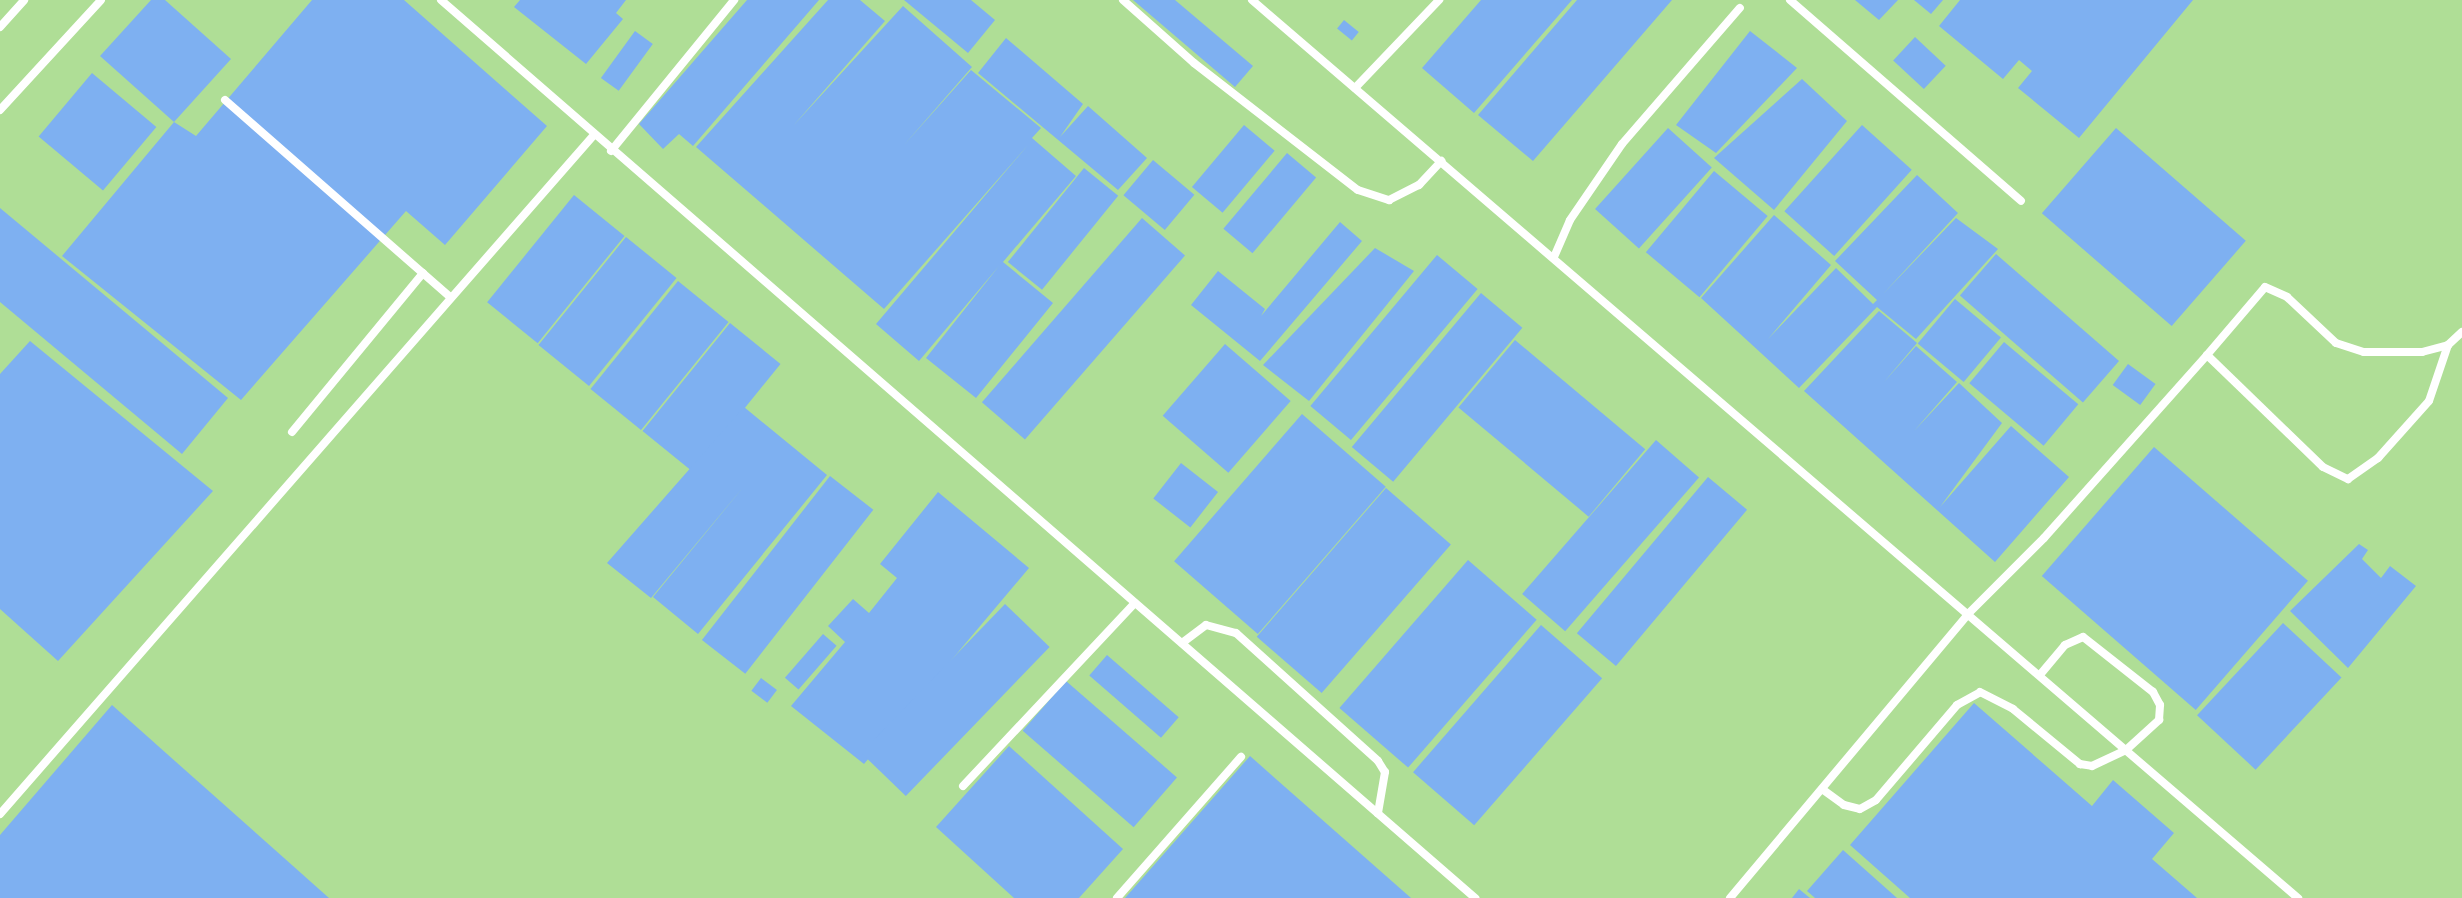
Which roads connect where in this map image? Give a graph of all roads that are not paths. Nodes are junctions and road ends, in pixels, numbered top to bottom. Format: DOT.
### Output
graph roads {
  1 [pos="24,0"];
  2 [pos="101,0"];
  3 [pos="441,0"];
  4 [pos="734,0"];
  5 [pos="1123,0"];
  6 [pos="1252,0"];
  7 [pos="1439,0"];
  8 [pos="1790,0"];
  9 [pos="1740,8"];
  10 [pos="0,27"];
  11 [pos="1355,88"];
  12 [pos="225,100"];
  13 [pos="0,110"];
  14 [pos="593,136"];
  15 [pos="611,151"];
  16 [pos="1441,161"];
  17 [pos="2021,201"];
  18 [pos="1555,257"];
  19 [pos="423,273"];
  20 [pos="452,298"];
  21 [pos="2462,332"];
  22 [pos="2448,345"];
  23 [pos="2207,355"];
  24 [pos="292,432"];
  25 [pos="1135,603"];
  26 [pos="1968,614"];
  27 [pos="1182,643"];
  28 [pos="2040,675"];
  29 [pos="2126,750"];
  30 [pos="1241,757"];
  31 [pos="963,786"];
  32 [pos="1822,789"];
  33 [pos="1378,813"];
  34 [pos="0,814"];
  35 [pos="1473,897"];
  36 [pos="1117,898"];
  37 [pos="1730,898"];
  38 [pos="2298,898"];
  1 -- 10 [label="lane"];
  2 -- 13 [label="lane"];
  3 -- 14 [label="lane"];
  4 -- 15 [label="lane"];
  5 -- 16 [label="lane"];
  6 -- 11 [label="lane"];
  7 -- 11 [label="lane"];
  8 -- 17 [label="lane"];
  9 -- 18 [label="lane"];
  11 -- 16 [label="lane"];
  12 -- 19 [label="lane"];
  14 -- 15 [label="lane"];
  14 -- 20 [label="lane"];
  15 -- 25 [label="lane"];
  16 -- 18 [label="lane"];
  18 -- 26 [label="lane"];
  19 -- 20 [label="lane"];
  19 -- 24 [label="lane"];
  20 -- 34 [label="lane"];
  21 -- 22 [label="lane"];
  22 -- 23 [label="lane"];
  22 -- 23 [label="lane"];
  23 -- 26 [label="lane"];
  25 -- 27 [label="lane"];
  25 -- 31 [label="lane"];
  26 -- 28 [label="lane"];
  26 -- 32 [label="lane"];
  27 -- 33 [label="lane"];
  27 -- 33 [label="lane"];
  28 -- 29 [label="lane"];
  28 -- 29 [label="lane"];
  29 -- 32 [label="lane"];
  29 -- 38 [label="lane"];
  30 -- 36 [label="lane"];
  32 -- 37 [label="lane"];
  33 -- 35 [label="lane"];
}
